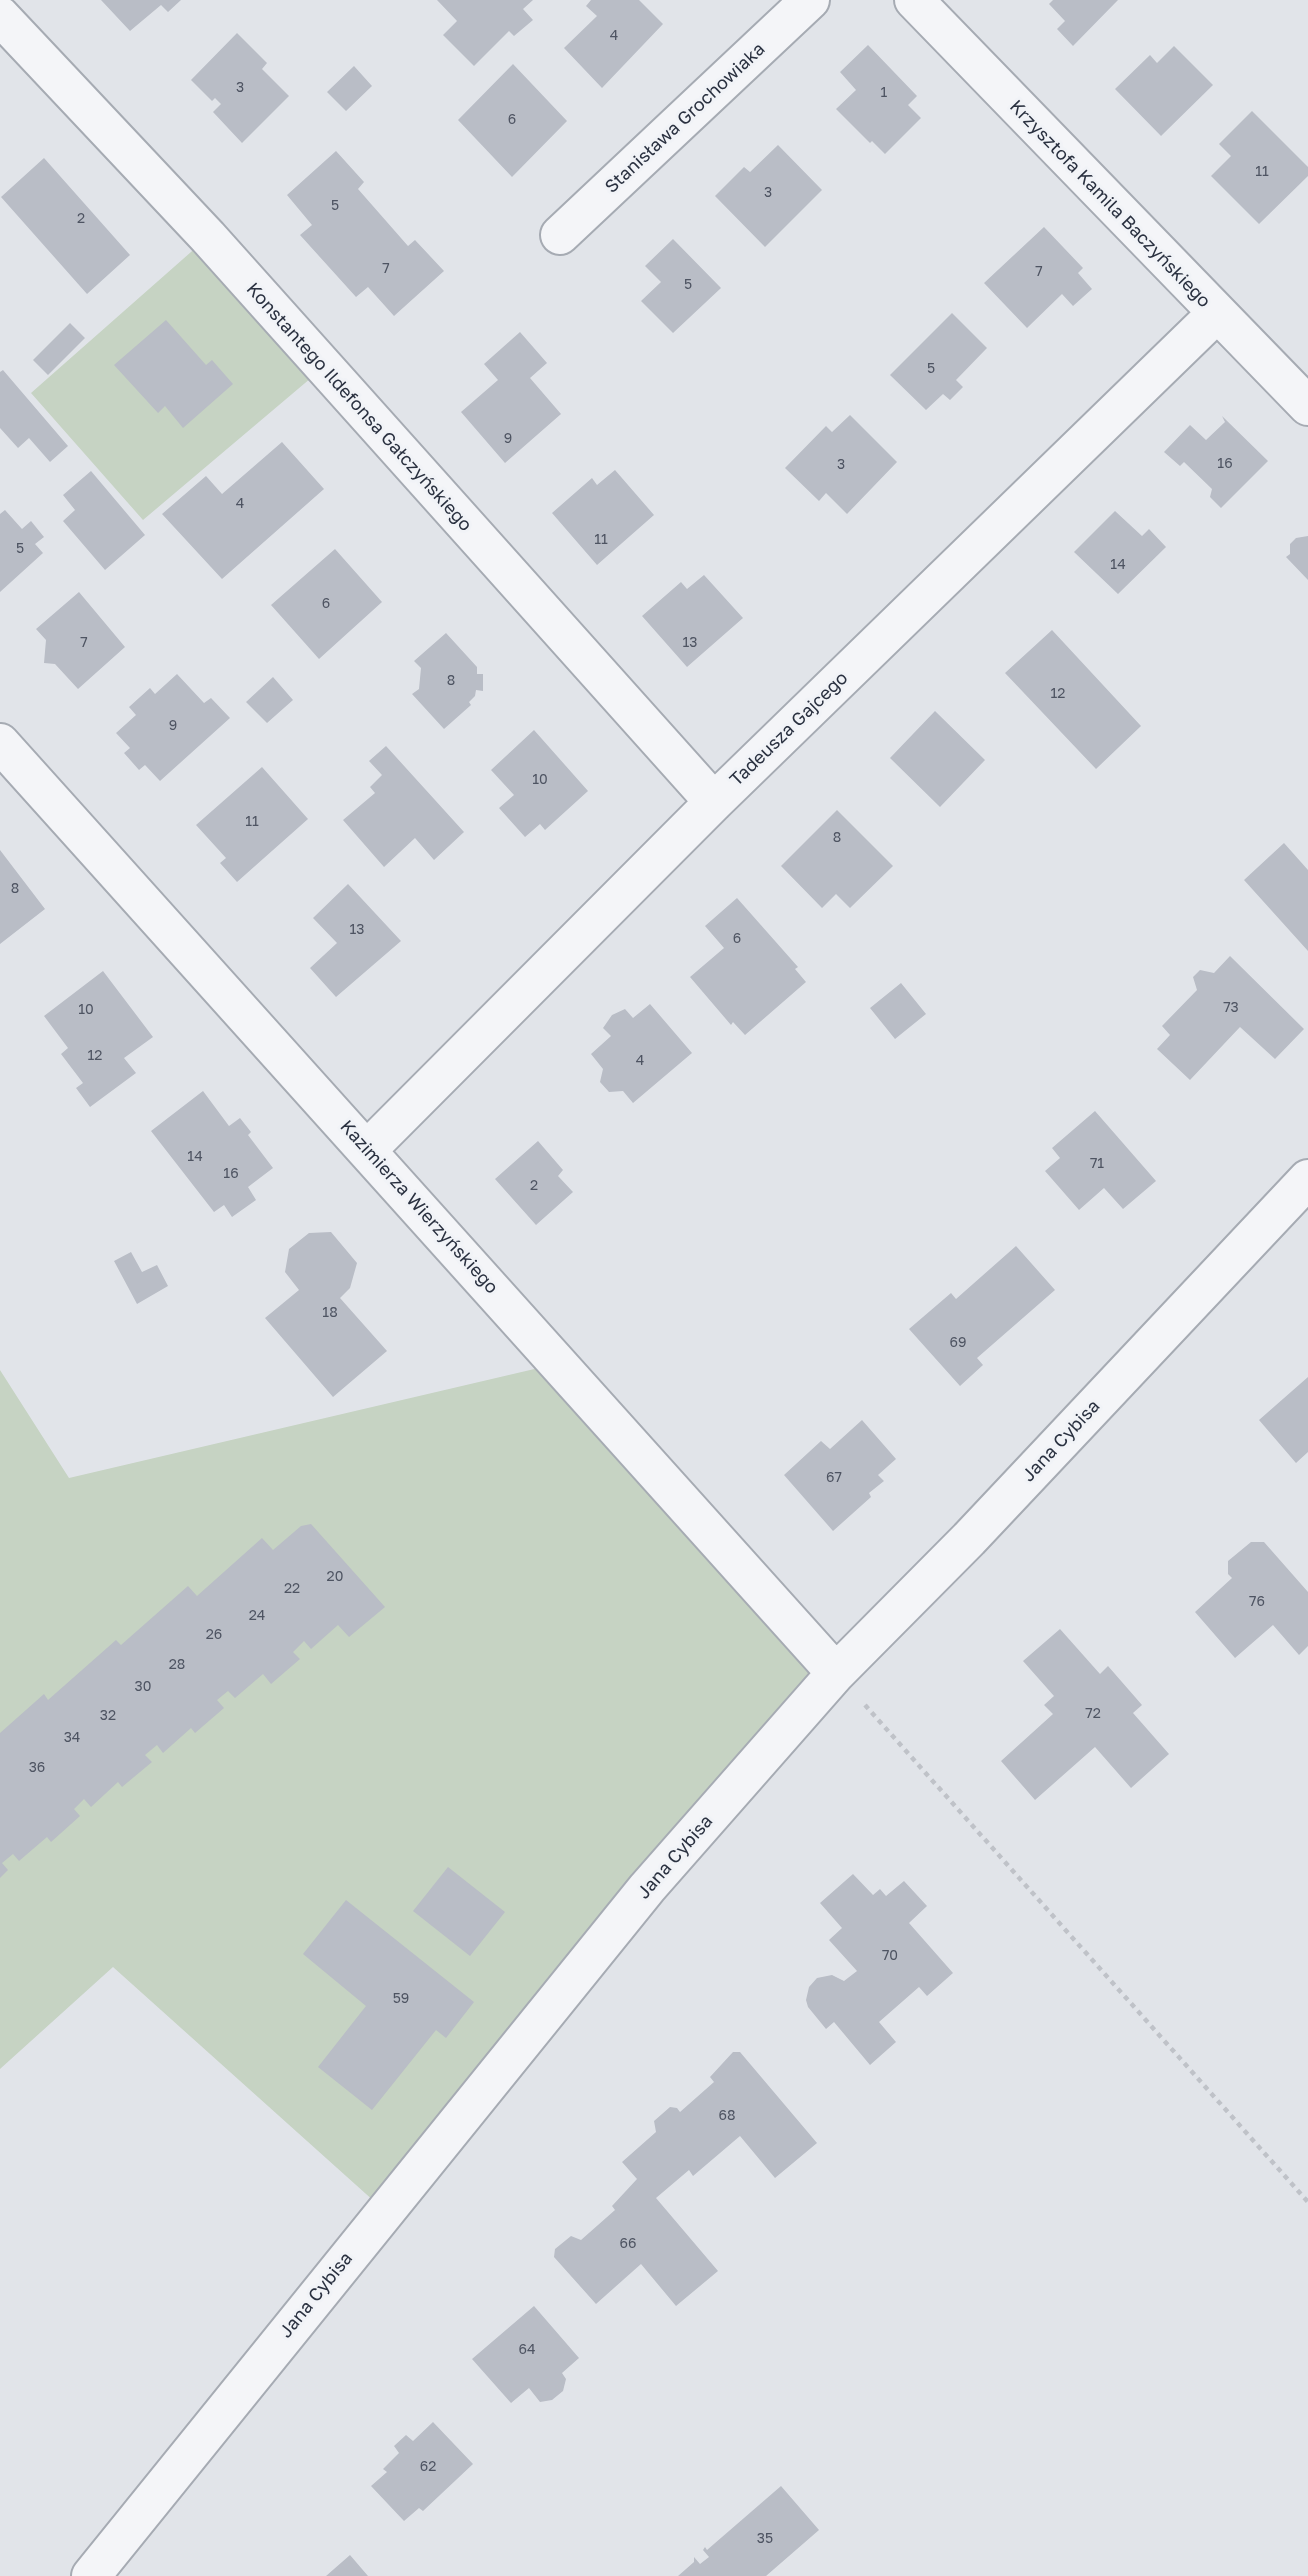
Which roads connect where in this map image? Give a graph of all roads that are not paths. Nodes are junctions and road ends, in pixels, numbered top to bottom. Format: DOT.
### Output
graph roads {
  1 [pos="810,0"];
  2 [pos="914,0"];
  3 [pos="0,16"];
  4 [pos="560,235"];
  5 [pos="1216,314"];
  6 [pos="1308,406"];
  7 [pos="0,743"];
  8 [pos="713,802"];
  9 [pos="368,1149"];
  10 [pos="1308,1179"];
  11 [pos="836,1673"];
  12 [pos="90,2576"];
  1 -- 4 [label="street, Stanisława Grochowiaka"];
  2 -- 5 [label="street, Krzysztofa Kamila Baczyńskiego"];
  3 -- 8 [label="street, Konstantego Ildefonsa Gałczyńskiego"];
  5 -- 6 [label="street, Krzysztofa Kamila Baczyńskiego"];
  5 -- 8 [label="street, Tadeusza Gajcego"];
  7 -- 9 [label="street, Kazimierza Wierzyńskiego"];
  8 -- 9 [label="street, Tadeusza Gajcego"];
  9 -- 11 [label="street, Kazimierza Wierzyńskiego"];
  10 -- 11 [label="street, Jana Cybisa"];
  11 -- 12 [label="street, Jana Cybisa"];
}
